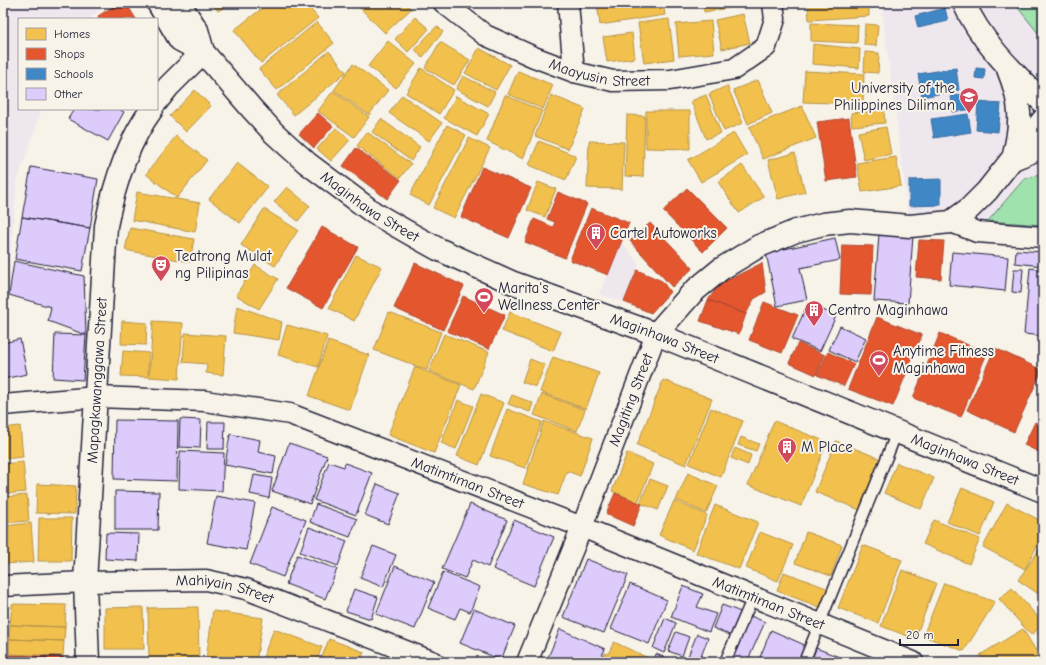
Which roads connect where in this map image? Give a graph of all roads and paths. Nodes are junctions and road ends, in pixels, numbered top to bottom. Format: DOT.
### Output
graph roads {
  1 [pos="158,3"];
  2 [pos="179,3"];
  3 [pos="444,3"];
  4 [pos="568,3"];
  5 [pos="773,3"];
  6 [pos="964,3"];
  7 [pos="203,52"];
  8 [pos="1006,65"];
  9 [pos="574,72"];
  10 [pos="158,101"];
  11 [pos="1043,102"];
  12 [pos="151,110"];
  13 [pos="1043,120"];
  14 [pos="1043,147"];
  15 [pos="1013,159"];
  16 [pos="951,222"];
  17 [pos="1043,237"];
  18 [pos="656,334"];
  19 [pos="97,397"];
  20 [pos="3,405"];
  21 [pos="897,432"];
  22 [pos="1043,491"];
  23 [pos="582,527"];
  24 [pos="86,582"];
  25 [pos="3,586"];
  26 [pos="753,597"];
  27 [pos="819,624"];
  28 [pos="88,662"];
  29 [pos="434,662"];
  30 [pos="527,662"];
  31 [pos="725,662"];
  32 [pos="804,662"];
  33 [pos="913,662"];
  1 -- 7 [label="street, Maginhawa Street"];
  2 -- 7 [label="street, Maginhawa Street"];
  3 -- 9 [label="street, Maayusin Street"];
  4 -- 9 [label="street"];
  5 -- 9 [label="street, Maayusin Street"];
  6 -- 8 [label="street"];
  7 -- 10 [label="street"];
  7 -- 18 [label="street, Maginhawa Street"];
  8 -- 11 [label="street"];
  8 -- 15 [label="street"];
  12 -- 19 [label="street, Mapagkawanggawa Street"];
  13 -- 15 [label="street"];
  14 -- 15 [label="street"];
  15 -- 16 [label="street"];
  16 -- 17 [label="street, Magiting Street"];
  16 -- 18 [label="street, Magiting Street"];
  18 -- 21 [label="street, Maginhawa Street"];
  18 -- 23 [label="street, Magiting Street"];
  19 -- 20 [label="street, Matimtiman Street"];
  19 -- 23 [label="street, Matimtiman Street"];
  19 -- 24 [label="street, Mapagkawanggawa Street"];
  21 -- 22 [label="street, Maginhawa Street"];
  21 -- 27 [label="lane"];
  23 -- 26 [label="street, Matimtiman Street"];
  23 -- 30 [label="street, Magiting Street"];
  24 -- 25 [label="street, Mahiyain Street"];
  24 -- 28 [label="street, Mapagkawanggawa Street"];
  24 -- 29 [label="street, Mahiyain Street"];
  26 -- 27 [label="street, Matimtiman Street"];
  26 -- 31 [label="lane"];
  27 -- 32 [label="lane"];
  27 -- 33 [label="street, Matimtiman Street"];
}
